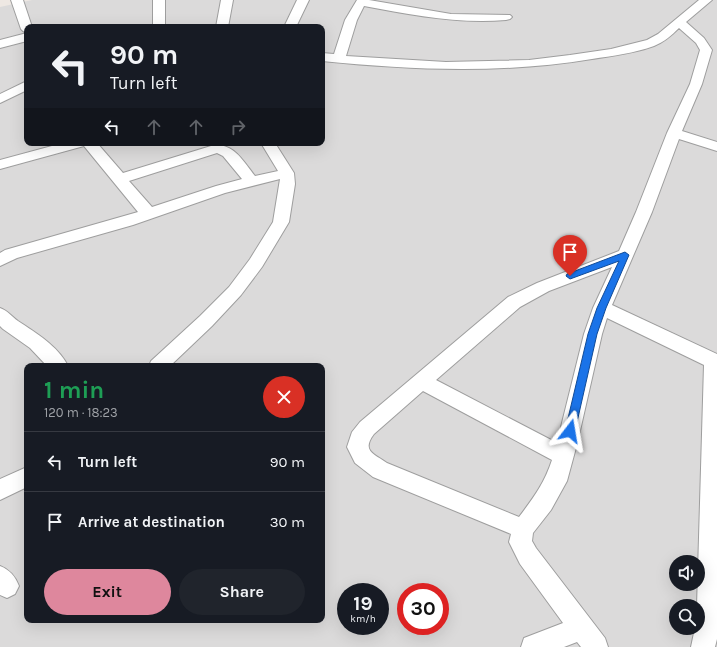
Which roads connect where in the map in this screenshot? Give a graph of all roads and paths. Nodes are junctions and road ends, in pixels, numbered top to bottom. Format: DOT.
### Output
graph roads {
  1 [pos="17,0"];
  2 [pos="159,0"];
  3 [pos="227,0"];
  4 [pos="303,0"];
  5 [pos="706,0"];
  6 [pos="362,1"];
  7 [pos="506,17"];
  8 [pos="680,23"];
  9 [pos="26,24"];
  10 [pos="159,24"];
  11 [pos="223,24"];
  12 [pos="291,24"];
  13 [pos="24,38"];
  14 [pos="0,44"];
  15 [pos="325,57"];
  16 [pos="339,59"];
  17 [pos="24,87"];
  18 [pos="0,99"];
  19 [pos="674,133"];
  20 [pos="69,146"];
  21 [pos="83,146"];
  22 [pos="270,146"];
  23 [pos="717,147"];
  24 [pos="0,165"];
  25 [pos="287,173"];
  26 [pos="120,179"];
  27 [pos="251,181"];
  28 [pos="149,214"];
  29 [pos="625,255"];
  30 [pos="0,260"];
  31 [pos="602,308"];
  32 [pos="0,315"];
  33 [pos="716,361"];
  34 [pos="56,363"];
  35 [pos="161,363"];
  36 [pos="421,381"];
  37 [pos="563,456"];
  38 [pos="24,478"];
  39 [pos="0,490"];
  40 [pos="523,529"];
  41 [pos="581,628"];
  42 [pos="708,643"];
  43 [pos="533,647"];
  44 [pos="596,647"];
  1 -- 9 [label="street"];
  2 -- 10 [label="street"];
  3 -- 11 [label="street"];
  4 -- 12 [label="street"];
  5 -- 8 [label="street"];
  6 -- 7 [label="street"];
  6 -- 16 [label="street"];
  8 -- 16 [label="street"];
  8 -- 19 [label="street"];
  13 -- 14 [label="street"];
  15 -- 16 [label="street"];
  17 -- 18 [label="street"];
  19 -- 23 [label="street"];
  19 -- 29 [label="street"];
  20 -- 24 [label="street"];
  21 -- 26 [label="street"];
  22 -- 25 [label="street"];
  25 -- 27 [label="street"];
  25 -- 35 [label="street"];
  26 -- 27 [label="street"];
  26 -- 28 [label="street"];
  27 -- 28 [label="street"];
  28 -- 30 [label="street"];
  29 -- 31 [label="street"];
  29 -- 36 [label="street"];
  31 -- 33 [label="street"];
  31 -- 37 [label="street"];
  32 -- 34 [label="street"];
  33 -- 42 [label="street"];
  36 -- 37 [label="street"];
  36 -- 40 [label="street"];
  37 -- 40 [label="street"];
  38 -- 39 [label="street"];
  40 -- 41 [label="street"];
  41 -- 43 [label="street"];
  41 -- 44 [label="street"];
}
